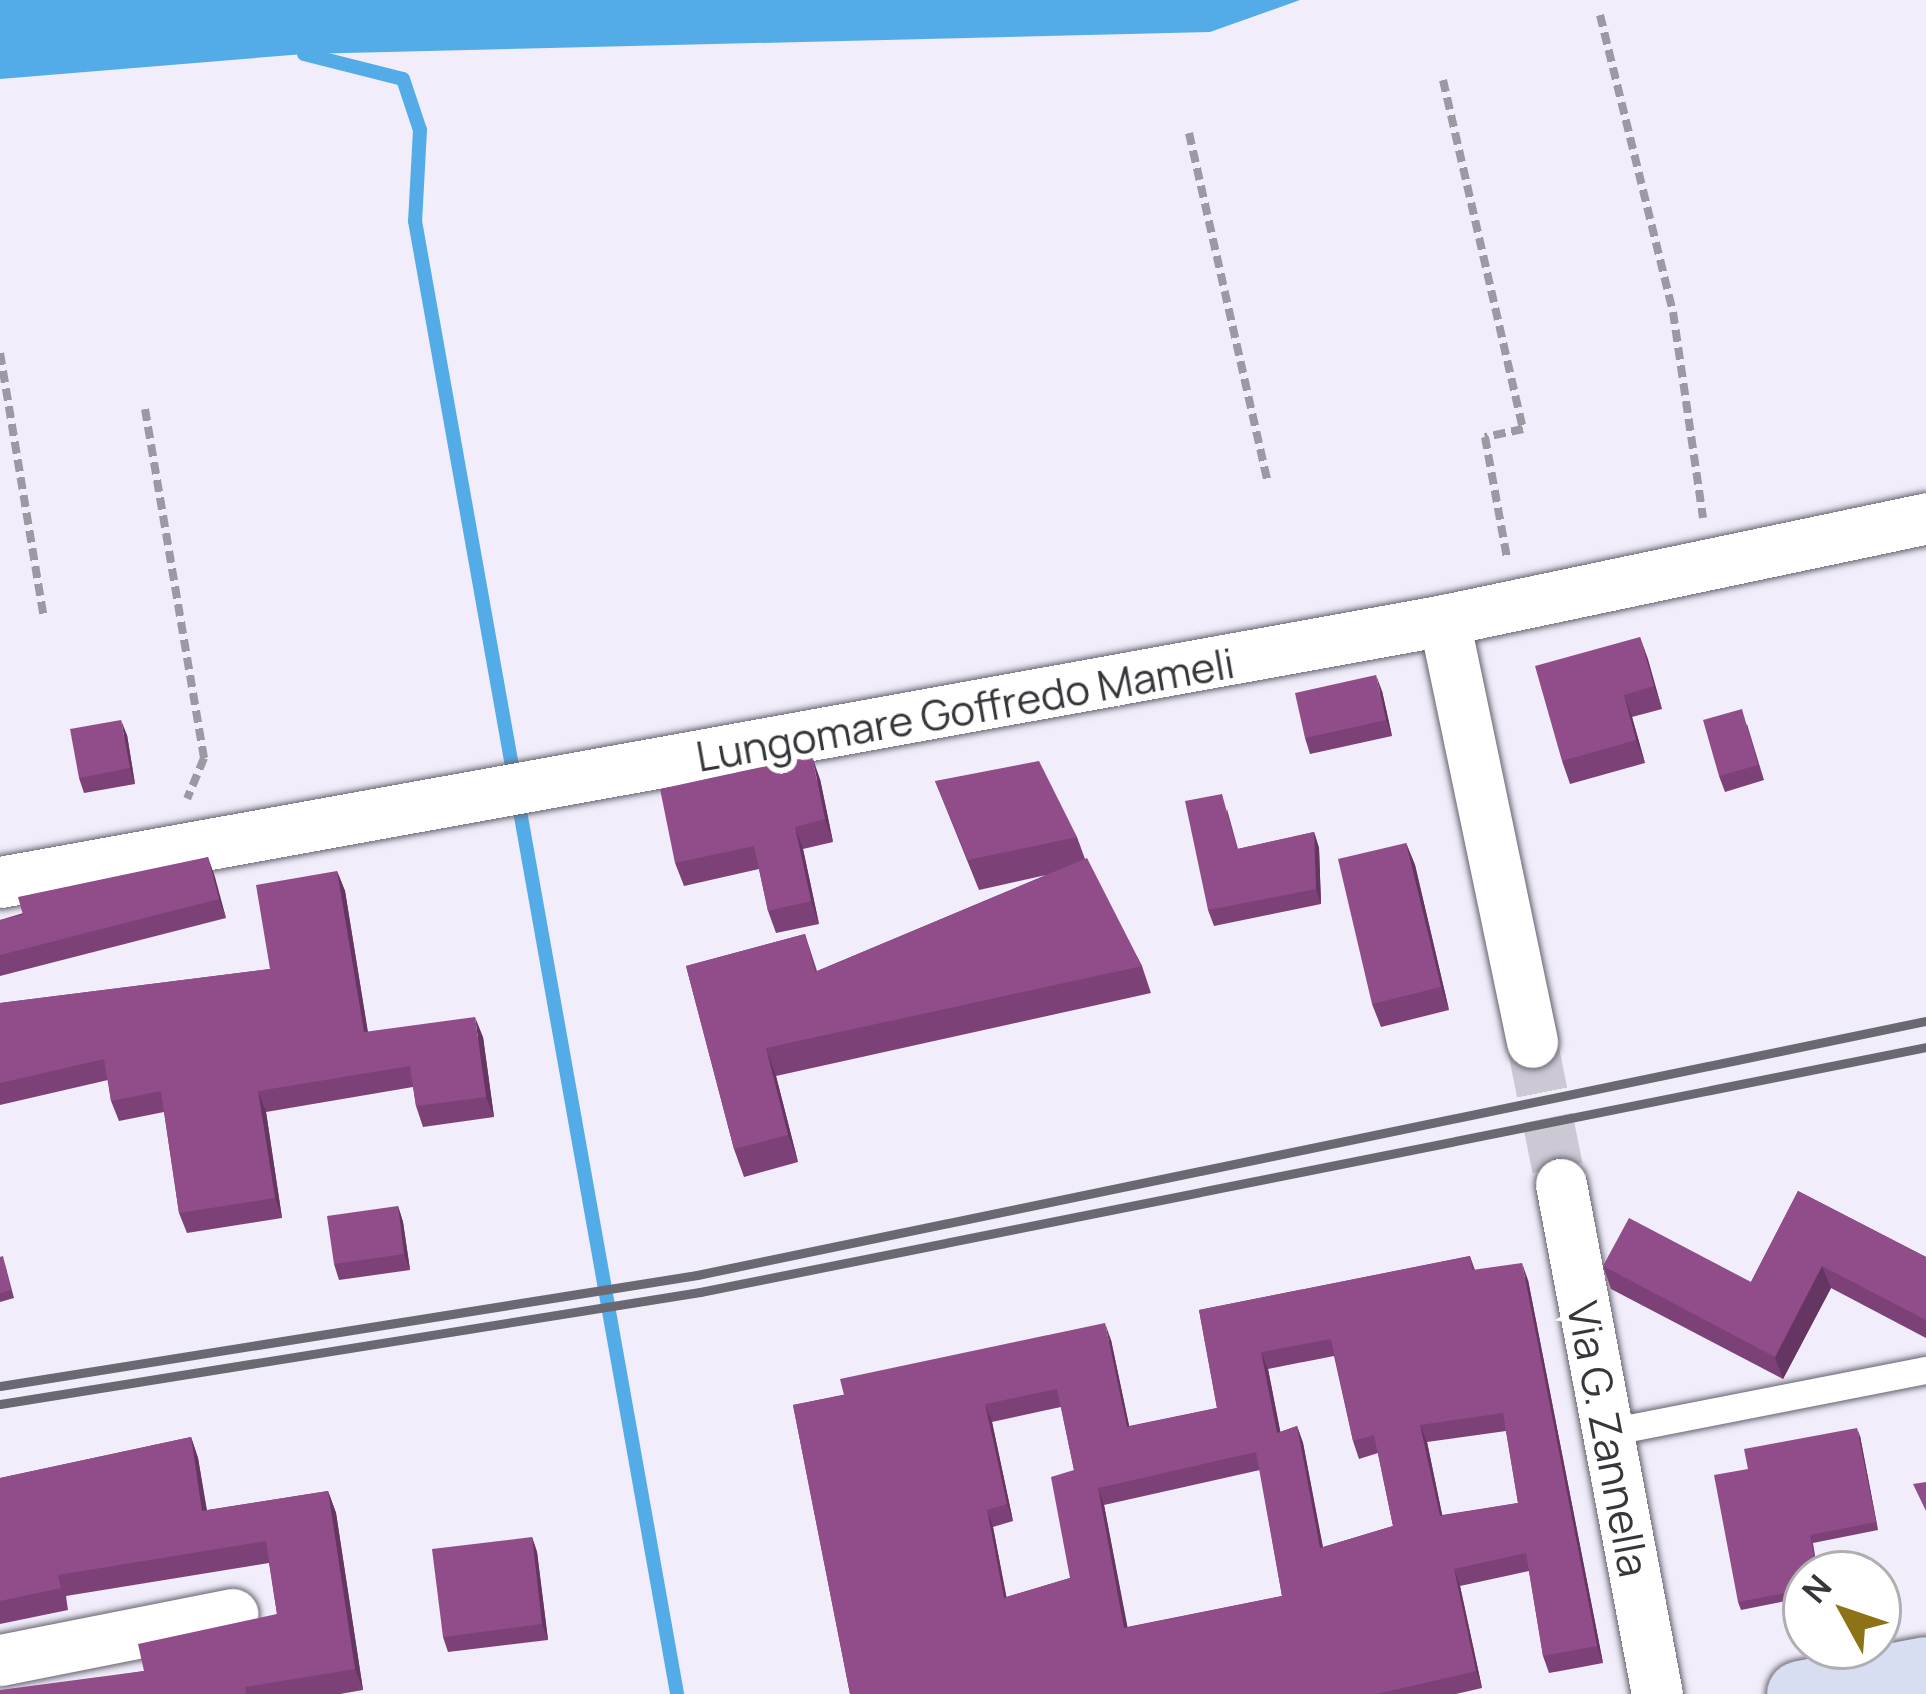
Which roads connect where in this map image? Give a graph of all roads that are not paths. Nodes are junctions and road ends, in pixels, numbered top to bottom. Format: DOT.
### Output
graph roads {
  1 [pos="1926,518"];
  2 [pos="1444,620"];
  3 [pos="0,882"];
  4 [pos="1532,1042"];
  5 [pos="1561,1184"];
  6 [pos="1926,1370"];
  7 [pos="1609,1432"];
  8 [pos="232,1614"];
  9 [pos="0,1660"];
  10 [pos="1926,1670"];
  11 [pos="1657,1694"];
  12 [pos="1800,1694"];
  1 -- 2 [label="street, Lungomare Goffredo Mameli"];
  2 -- 3 [label="street, Lungomare Goffredo Mameli"];
  2 -- 4 [label="street"];
  5 -- 7 [label="street, Via G. Zannella"];
  6 -- 7 [label="lane"];
  7 -- 11 [label="street, Via G. Zannella"];
  8 -- 9 [label="street"];
  10 -- 12 [label="main road"];
}
